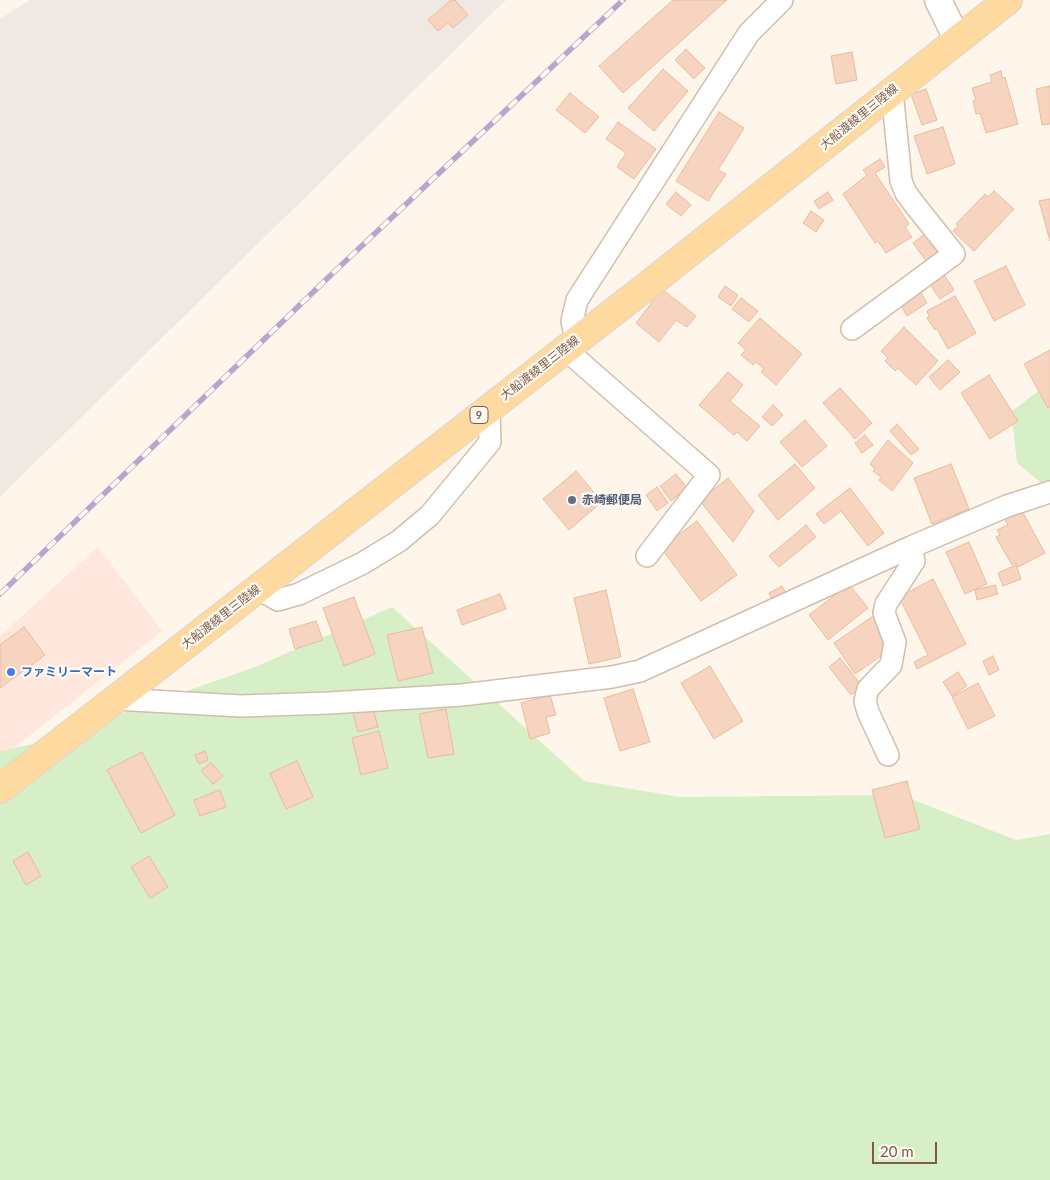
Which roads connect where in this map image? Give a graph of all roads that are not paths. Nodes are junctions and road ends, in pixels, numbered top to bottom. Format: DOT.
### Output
graph roads {
  1 [pos="782,0"];
  2 [pos="938,0"];
  3 [pos="1008,0"];
  4 [pos="957,39"];
  5 [pos="892,91"];
  6 [pos="852,329"];
  7 [pos="571,344"];
  8 [pos="489,407"];
  9 [pos="1050,492"];
  10 [pos="911,547"];
  11 [pos="647,556"];
  12 [pos="257,588"];
  13 [pos="115,699"];
  14 [pos="888,755"];
  15 [pos="0,789"];
  1 -- 7 [label="street"];
  2 -- 4 [label="street"];
  3 -- 4 [label="main road, 大船渡綾里三陸線 / 9"];
  4 -- 5 [label="main road, 大船渡綾里三陸線 / 9"];
  5 -- 6 [label="street"];
  5 -- 7 [label="main road, 大船渡綾里三陸線 / 9"];
  7 -- 8 [label="main road, 大船渡綾里三陸線 / 9"];
  7 -- 11 [label="street"];
  8 -- 12 [label="main road, 大船渡綾里三陸線 / 9"];
  8 -- 12 [label="street"];
  9 -- 10 [label="street"];
  10 -- 13 [label="street"];
  10 -- 14 [label="street"];
  12 -- 13 [label="main road, 大船渡綾里三陸線 / 9"];
  13 -- 15 [label="main road, 大船渡綾里三陸線 / 9"];
}
